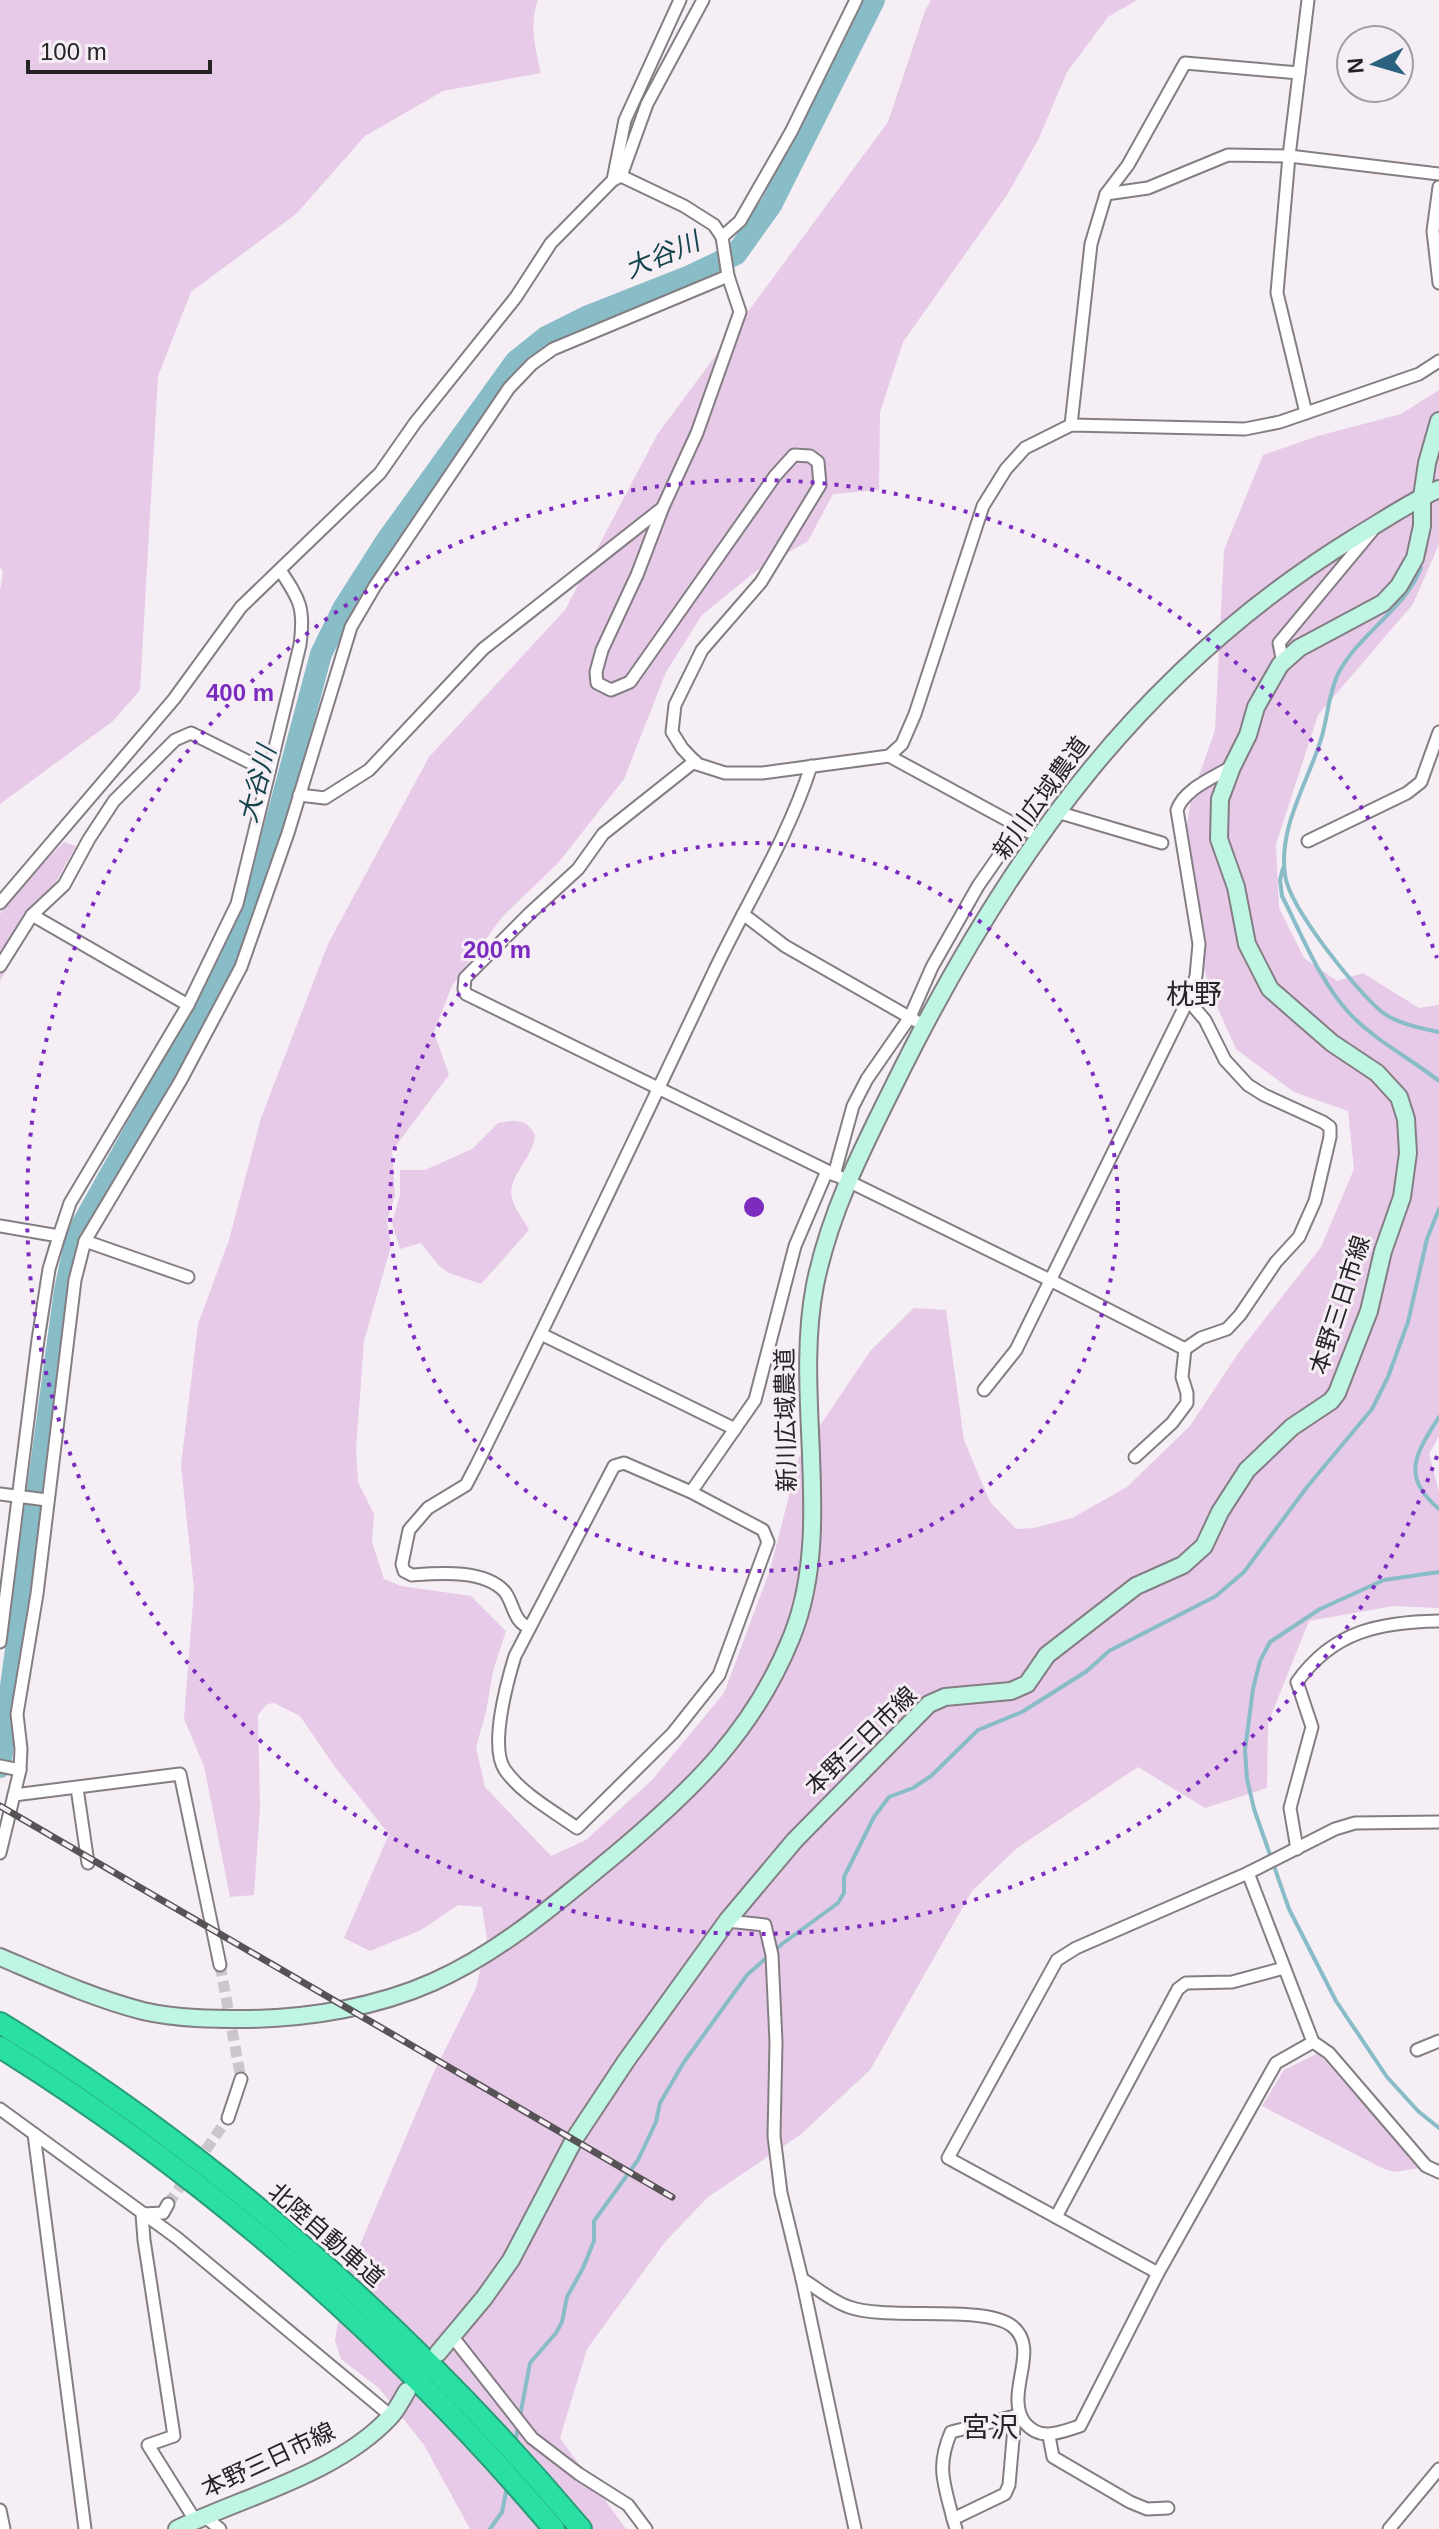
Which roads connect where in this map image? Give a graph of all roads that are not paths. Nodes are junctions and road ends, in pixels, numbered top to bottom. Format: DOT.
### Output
graph roads {
  1 [pos="680,0"];
  2 [pos="703,0"];
  3 [pos="856,0"];
  4 [pos="1308,0"];
  5 [pos="1299,73"];
  6 [pos="1289,156"];
  7 [pos="1439,174"];
  8 [pos="617,178"];
  9 [pos="1439,187"];
  10 [pos="1106,194"];
  11 [pos="722,237"];
  12 [pos="728,276"];
  13 [pos="1439,283"];
  14 [pos="1439,361"];
  15 [pos="1306,413"];
  16 [pos="1439,421"];
  17 [pos="1071,425"];
  18 [pos="1439,489"];
  19 [pos="1422,497"];
  20 [pos="663,507"];
  21 [pos="1381,522"];
  22 [pos="280,570"];
  23 [pos="1283,663"];
  24 [pos="1439,732"];
  25 [pos="889,756"];
  26 [pos="695,761"];
  27 [pos="811,766"];
  28 [pos="1232,767"];
  29 [pos="269,772"];
  30 [pos="299,795"];
  31 [pos="1057,812"];
  32 [pos="1030,833"];
  33 [pos="1308,841"];
  34 [pos="1162,843"];
  35 [pos="0,903"];
  36 [pos="743,914"];
  37 [pos="32,915"];
  38 [pos="0,966"];
  39 [pos="1188,1000"];
  40 [pos="188,1005"];
  41 [pos="917,1022"];
  42 [pos="659,1088"];
  43 [pos="836,1176"];
  44 [pos="0,1226"];
  45 [pos="59,1236"];
  46 [pos="85,1241"];
  47 [pos="188,1277"];
  48 [pos="1050,1280"];
  49 [pos="541,1334"];
  50 [pos="1185,1349"];
  51 [pos="984,1390"];
  52 [pos="735,1429"];
  53 [pos="1135,1457"];
  54 [pos="691,1492"];
  55 [pos="0,1494"];
  56 [pos="19,1496"];
  57 [pos="47,1500"];
  58 [pos="1439,1621"];
  59 [pos="530,1627"];
  60 [pos="0,1642"];
  61 [pos="0,1766"];
  62 [pos="20,1770"];
  63 [pos="77,1788"];
  64 [pos="14,1795"];
  65 [pos="1439,1822"];
  66 [pos="1297,1849"];
  67 [pos="0,1853"];
  68 [pos="88,1863"];
  69 [pos="1248,1873"];
  70 [pos="727,1921"];
  71 [pos="0,1957"];
  72 [pos="220,1965"];
  73 [pos="1284,1968"];
  74 [pos="0,2023"];
  75 [pos="1439,2041"];
  76 [pos="1313,2042"];
  77 [pos="0,2047"];
  78 [pos="1417,2050"];
  79 [pos="241,2079"];
  80 [pos="0,2109"];
  81 [pos="228,2118"];
  82 [pos="34,2134"];
  83 [pos="1439,2172"];
  84 [pos="168,2204"];
  85 [pos="142,2214"];
  86 [pos="1056,2217"];
  87 [pos="1158,2273"];
  88 [pos="802,2279"];
  89 [pos="452,2336"];
  90 [pos="438,2353"];
  91 [pos="407,2391"];
  92 [pos="1018,2415"];
  93 [pos="391,2416"];
  94 [pos="1049,2436"];
  95 [pos="1439,2469"];
  96 [pos="1168,2508"];
  97 [pos="0,2510"];
  98 [pos="199,2518"];
  99 [pos="955,2524"];
  100 [pos="4,2529"];
  101 [pos="85,2529"];
  102 [pos="177,2529"];
  103 [pos="220,2529"];
  104 [pos="554,2529"];
  105 [pos="581,2529"];
  106 [pos="646,2529"];
  107 [pos="855,2529"];
  108 [pos="1389,2529"];
  1 -- 8 [label="street"];
  2 -- 8 [label="street"];
  3 -- 11 [label="street"];
  4 -- 5 [label="street"];
  5 -- 6 [label="street"];
  5 -- 10 [label="street"];
  6 -- 7 [label="street"];
  6 -- 10 [label="street"];
  6 -- 15 [label="street"];
  8 -- 11 [label="street"];
  8 -- 22 [label="street"];
  9 -- 13 [label="street"];
  10 -- 17 [label="street"];
  11 -- 12 [label="street"];
  12 -- 20 [label="street"];
  12 -- 30 [label="street"];
  14 -- 15 [label="street"];
  15 -- 17 [label="street"];
  16 -- 19 [label="main road, 本野三日市線"];
  17 -- 25 [label="street"];
  18 -- 19 [label="main road, 新川広域農道"];
  19 -- 21 [label="main road, 新川広域農道"];
  19 -- 23 [label="main road, 本野三日市線"];
  20 -- 26 [label="street"];
  20 -- 30 [label="street"];
  21 -- 23 [label="street"];
  21 -- 31 [label="main road, 新川広域農道"];
  22 -- 29 [label="street"];
  22 -- 35 [label="street"];
  23 -- 28 [label="main road, 本野三日市線"];
  24 -- 33 [label="street"];
  25 -- 27 [label="street"];
  25 -- 32 [label="street"];
  26 -- 27 [label="street"];
  26 -- 42 [label="street"];
  27 -- 36 [label="street"];
  28 -- 39 [label="street"];
  28 -- 70 [label="main road, 本野三日市線"];
  29 -- 37 [label="street"];
  29 -- 40 [label="street"];
  30 -- 46 [label="street"];
  31 -- 32 [label="main road, 新川広域農道"];
  31 -- 34 [label="street"];
  32 -- 41 [label="main road, 新川広域農道"];
  32 -- 41 [label="street"];
  36 -- 41 [label="street"];
  36 -- 42 [label="street"];
  37 -- 38 [label="street"];
  37 -- 40 [label="street"];
  39 -- 48 [label="street"];
  39 -- 50 [label="street"];
  40 -- 45 [label="street"];
  41 -- 43 [label="main road, 新川広域農道"];
  41 -- 43 [label="street"];
  42 -- 43 [label="street"];
  42 -- 49 [label="street"];
  43 -- 48 [label="street"];
  43 -- 52 [label="street"];
  43 -- 71 [label="main road, 新川広域農道"];
  44 -- 45 [label="street"];
  45 -- 56 [label="street"];
  46 -- 47 [label="street"];
  46 -- 57 [label="street"];
  48 -- 50 [label="street"];
  48 -- 51 [label="street"];
  49 -- 52 [label="street"];
  49 -- 59 [label="street"];
  50 -- 53 [label="street"];
  52 -- 54 [label="street"];
  54 -- 59 [label="street"];
  54 -- 59 [label="street"];
  55 -- 56 [label="street"];
  56 -- 57 [label="street"];
  56 -- 60 [label="street"];
  57 -- 62 [label="street"];
  58 -- 66 [label="street"];
  61 -- 62 [label="street"];
  62 -- 64 [label="street"];
  63 -- 64 [label="street"];
  63 -- 68 [label="street"];
  63 -- 72 [label="street"];
  64 -- 67 [label="street"];
  65 -- 66 [label="street"];
  66 -- 69 [label="street"];
  69 -- 73 [label="street"];
  69 -- 86 [label="street"];
  70 -- 88 [label="street"];
  70 -- 89 [label="main road, 本野三日市線"];
  73 -- 76 [label="street"];
  73 -- 86 [label="street"];
  74 -- 105 [label="highway, 北陸自動車道"];
  75 -- 78 [label="street"];
  76 -- 83 [label="street"];
  76 -- 87 [label="street"];
  77 -- 104 [label="highway, 北陸自動車道"];
  79 -- 81 [label="street"];
  80 -- 82 [label="street"];
  82 -- 85 [label="street"];
  82 -- 101 [label="street"];
  84 -- 85 [label="street"];
  85 -- 93 [label="street"];
  85 -- 98 [label="street"];
  86 -- 87 [label="street"];
  87 -- 94 [label="street"];
  88 -- 92 [label="street"];
  88 -- 107 [label="street"];
  89 -- 90 [label="main road, 本野三日市線"];
  89 -- 106 [label="street"];
  91 -- 93 [label="main road, 本野三日市線"];
  92 -- 94 [label="street"];
  92 -- 99 [label="street"];
  92 -- 99 [label="street"];
  93 -- 98 [label="main road, 本野三日市線"];
  94 -- 96 [label="street"];
  95 -- 108 [label="street"];
  97 -- 100 [label="street"];
  98 -- 102 [label="main road, 本野三日市線"];
  98 -- 103 [label="street"];
}
